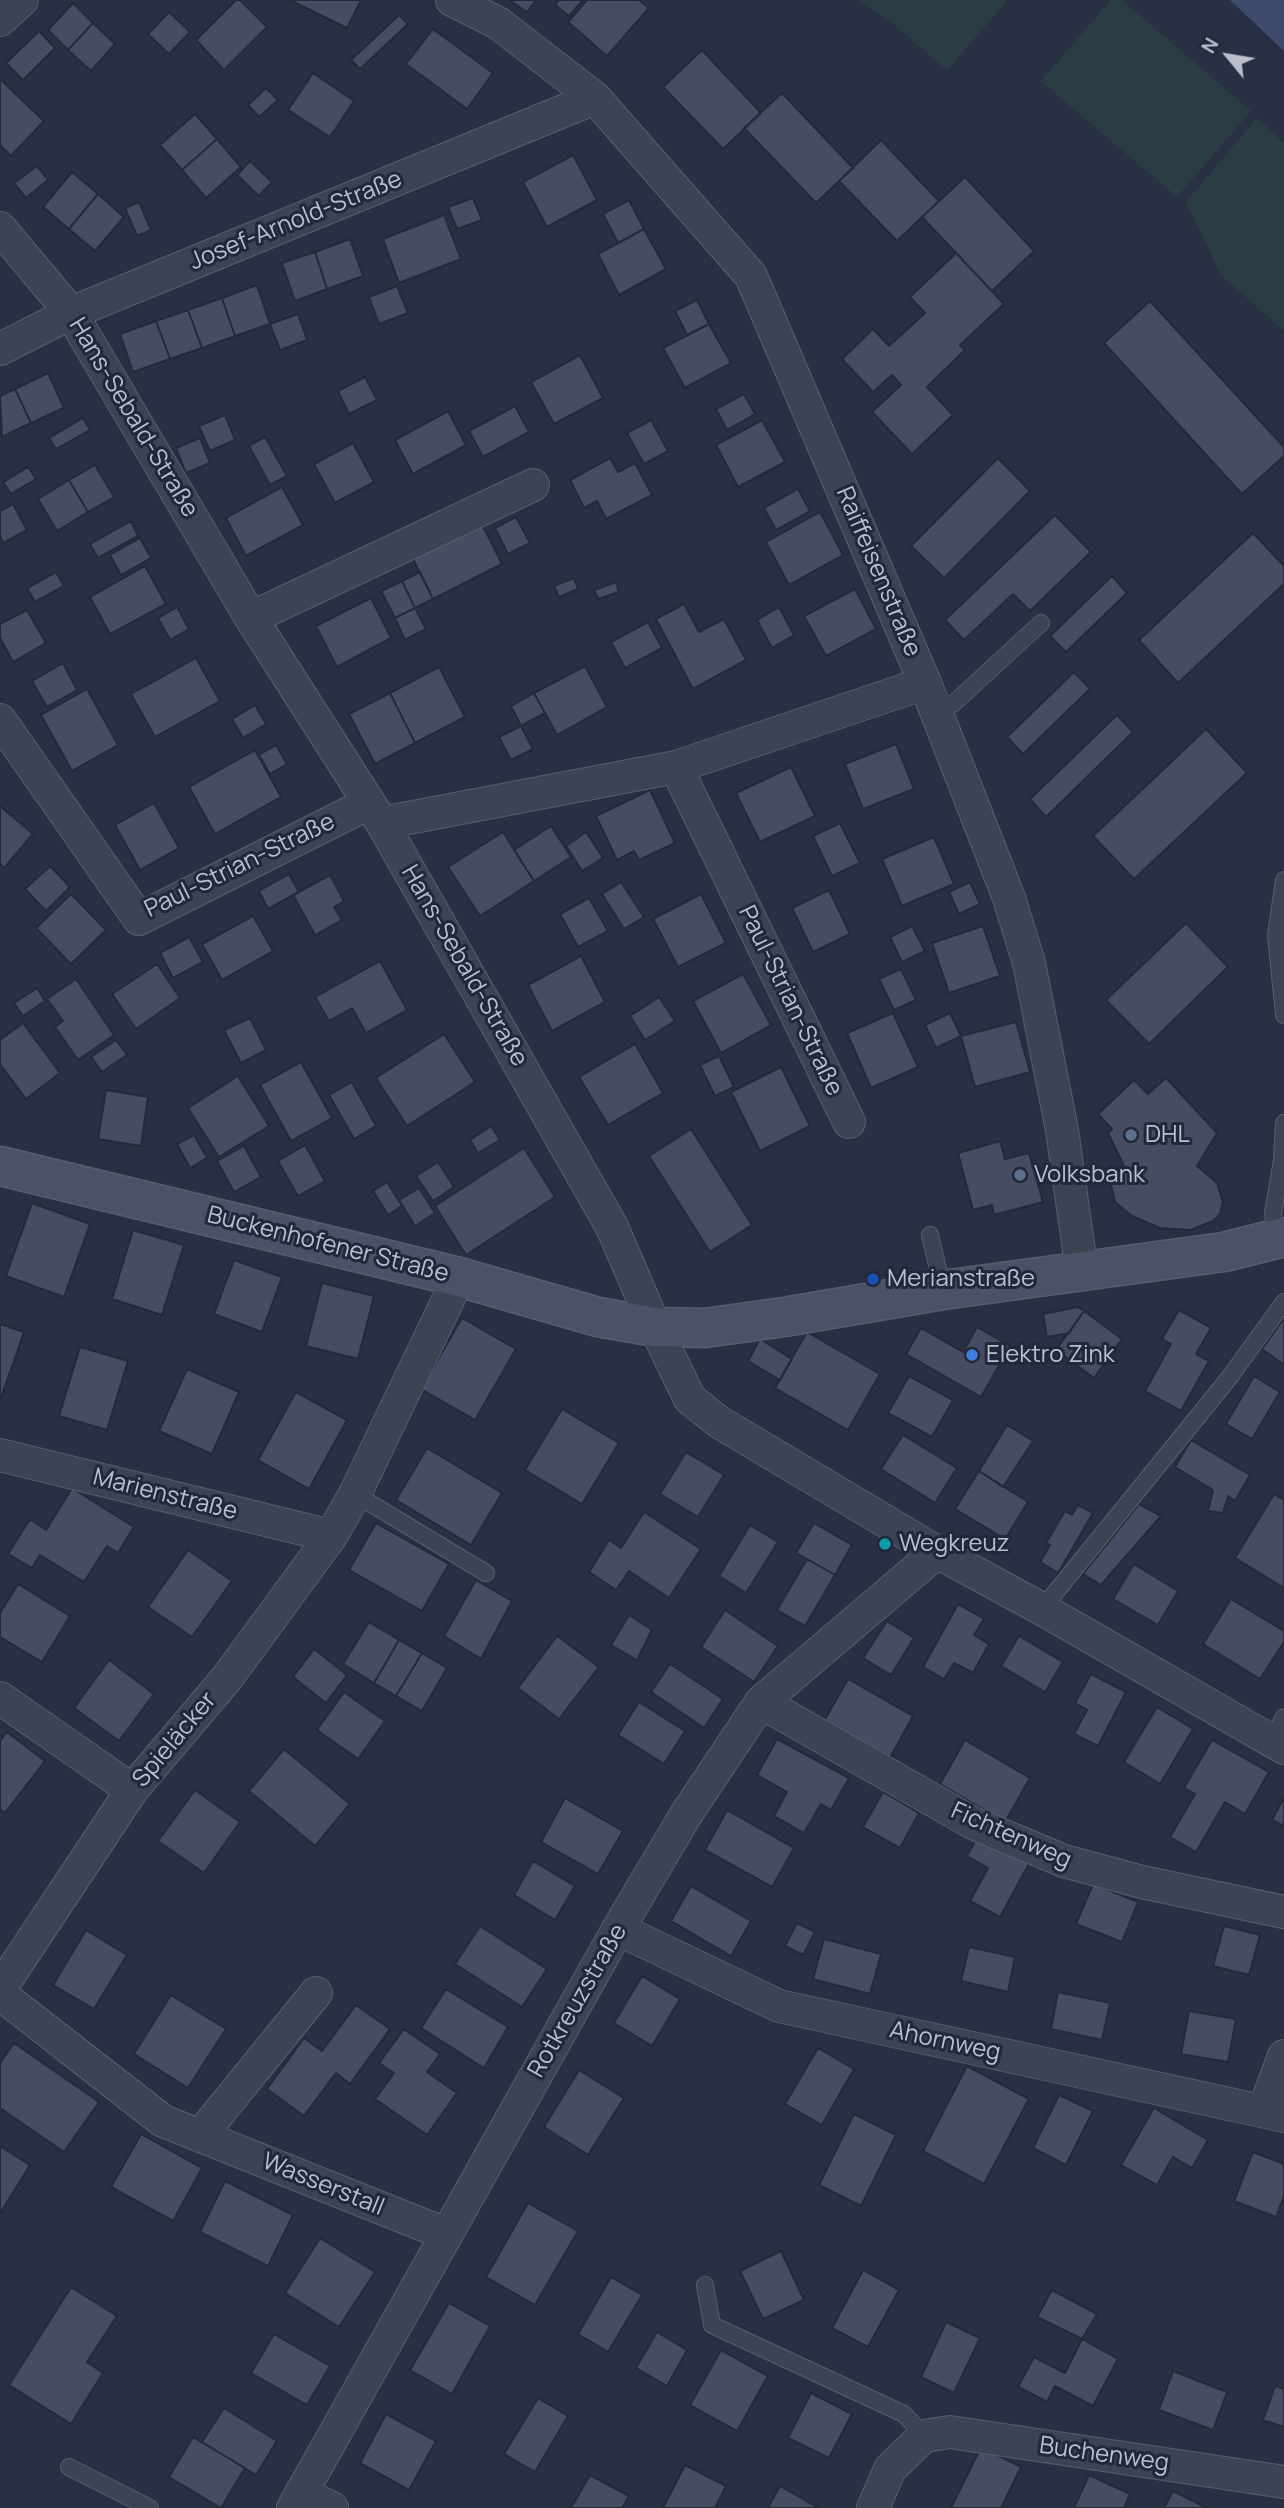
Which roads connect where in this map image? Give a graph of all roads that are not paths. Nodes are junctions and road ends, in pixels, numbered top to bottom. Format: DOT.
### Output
graph roads {
  1 [pos="22,0"];
  2 [pos="452,0"];
  3 [pos="0,20"];
  4 [pos="595,98"];
  5 [pos="0,228"];
  6 [pos="72,313"];
  7 [pos="0,349"];
  8 [pos="533,485"];
  9 [pos="251,618"];
  10 [pos="1041,623"];
  11 [pos="931,697"];
  12 [pos="0,720"];
  13 [pos="676,767"];
  14 [pos="376,813"];
  15 [pos="1284,880"];
  16 [pos="1284,1015"];
  17 [pos="849,1122"];
  18 [pos="1284,1123"];
  19 [pos="0,1166"];
  20 [pos="930,1235"];
  21 [pos="1280,1238"];
  22 [pos="1082,1272"];
  23 [pos="459,1277"];
  24 [pos="943,1290"];
  25 [pos="1284,1302"];
  26 [pos="655,1327"];
  27 [pos="0,1455"];
  28 [pos="355,1494"];
  29 [pos="331,1536"];
  30 [pos="937,1552"];
  31 [pos="486,1573"];
  32 [pos="1042,1609"];
  33 [pos="0,1698"];
  34 [pos="761,1702"];
  35 [pos="1280,1735"];
  36 [pos="132,1790"];
  37 [pos="1284,1912"];
  38 [pos="618,1929"];
  39 [pos="0,1991"];
  40 [pos="316,1993"];
  41 [pos="1284,2056"];
  42 [pos="1274,2113"];
  43 [pos="200,2136"];
  44 [pos="446,2234"];
  45 [pos="705,2285"];
  46 [pos="924,2436"];
  47 [pos="69,2467"];
  48 [pos="1284,2482"];
  49 [pos="297,2500"];
  50 [pos="150,2508"];
  51 [pos="332,2508"];
  52 [pos="873,2508"];
  1 -- 3 [label="street"];
  2 -- 4 [label="street, Raiffeisenstraße"];
  4 -- 6 [label="street, Josef-Arnold-Straße"];
  4 -- 11 [label="street, Raiffeisenstraße"];
  5 -- 6 [label="street, Hans-Sebald-Straße"];
  6 -- 7 [label="street, Josef-Arnold-Straße"];
  6 -- 9 [label="street, Hans-Sebald-Straße"];
  8 -- 9 [label="street"];
  9 -- 14 [label="street, Hans-Sebald-Straße"];
  10 -- 11 [label="lane"];
  11 -- 13 [label="street, Paul-Strian-Straße"];
  11 -- 22 [label="street, Raiffeisenstraße"];
  12 -- 14 [label="street, Paul-Strian-Straße"];
  13 -- 14 [label="street, Paul-Strian-Straße"];
  13 -- 17 [label="street, Paul-Strian-Straße"];
  14 -- 26 [label="street, Hans-Sebald-Straße"];
  15 -- 16 [label="lane"];
  18 -- 21 [label="lane"];
  19 -- 23 [label="street, Buckenhofener Straße"];
  20 -- 24 [label="lane"];
  21 -- 22 [label="street"];
  22 -- 24 [label="street"];
  23 -- 26 [label="street, Buckenhofener Straße"];
  23 -- 28 [label="street, Spieläcker"];
  24 -- 26 [label="street"];
  25 -- 32 [label="lane"];
  26 -- 30 [label="street"];
  27 -- 29 [label="street, Marienstraße"];
  28 -- 29 [label="street, Spieläcker"];
  28 -- 31 [label="lane"];
  29 -- 36 [label="street, Spieläcker"];
  30 -- 32 [label="street"];
  30 -- 34 [label="street, Rotkreuzstraße"];
  32 -- 35 [label="street"];
  33 -- 36 [label="street"];
  34 -- 37 [label="street, Fichtenweg"];
  34 -- 38 [label="street, Rotkreuzstraße"];
  36 -- 39 [label="street, Spieläcker"];
  38 -- 42 [label="street, Ahornweg"];
  38 -- 44 [label="street, Rotkreuzstraße"];
  39 -- 43 [label="street, Wasserstall"];
  40 -- 43 [label="street"];
  41 -- 42 [label="street"];
  43 -- 44 [label="street, Wasserstall"];
  44 -- 49 [label="street, Rotkreuzstraße"];
  45 -- 46 [label="lane"];
  46 -- 48 [label="street, Buchenweg"];
  46 -- 52 [label="street"];
  47 -- 50 [label="lane"];
  49 -- 51 [label="street"];
}
